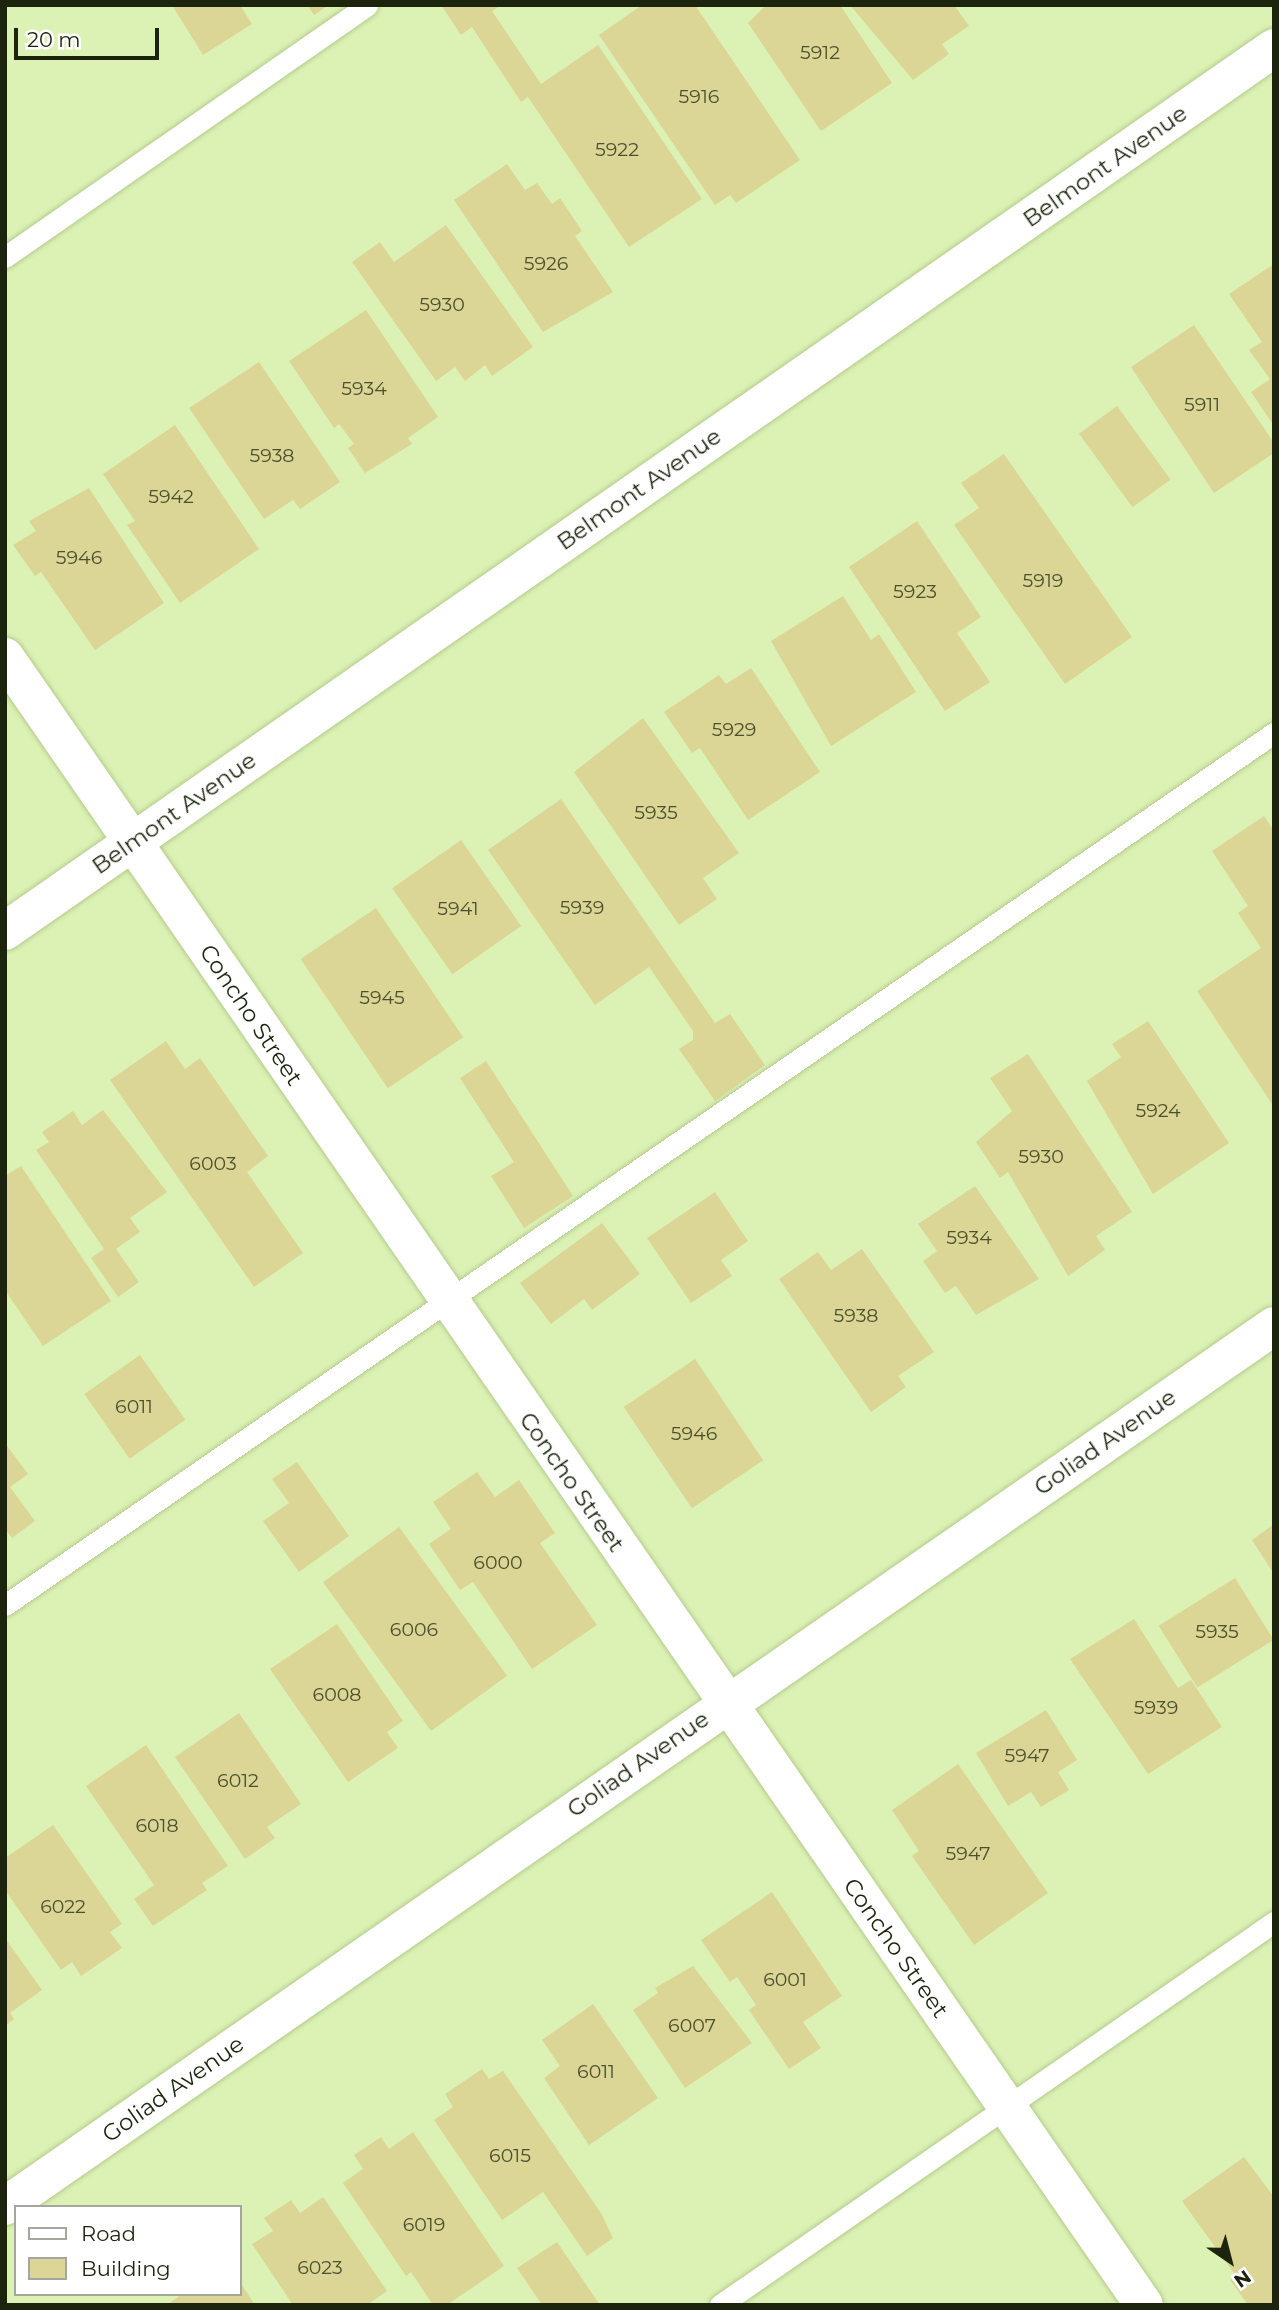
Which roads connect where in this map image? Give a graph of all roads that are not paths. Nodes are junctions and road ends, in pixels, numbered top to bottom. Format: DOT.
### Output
graph roads {
  1 [pos="367,5"];
  2 [pos="1274,48"];
  3 [pos="5,257"];
  4 [pos="5,656"];
  5 [pos="1274,733"];
  6 [pos="133,842"];
  7 [pos="5,931"];
  8 [pos="445,1300"];
  9 [pos="1274,1326"];
  10 [pos="5,1605"];
  11 [pos="726,1703"];
  12 [pos="1274,1922"];
  13 [pos="1006,2107"];
  14 [pos="5,2206"];
  15 [pos="720,2305"];
  16 [pos="1144,2305"];
  1 -- 3 [label="lane"];
  2 -- 6 [label="street, Belmont Avenue"];
  4 -- 6 [label="street, Concho Street"];
  5 -- 8 [label="lane"];
  6 -- 7 [label="street, Belmont Avenue"];
  6 -- 8 [label="street, Concho Street"];
  8 -- 10 [label="lane"];
  8 -- 11 [label="street, Concho Street"];
  9 -- 11 [label="street, Goliad Avenue"];
  11 -- 13 [label="street, Concho Street"];
  11 -- 14 [label="street, Goliad Avenue"];
  12 -- 13 [label="lane"];
  13 -- 15 [label="lane"];
  13 -- 16 [label="street, Concho Street"];
}
